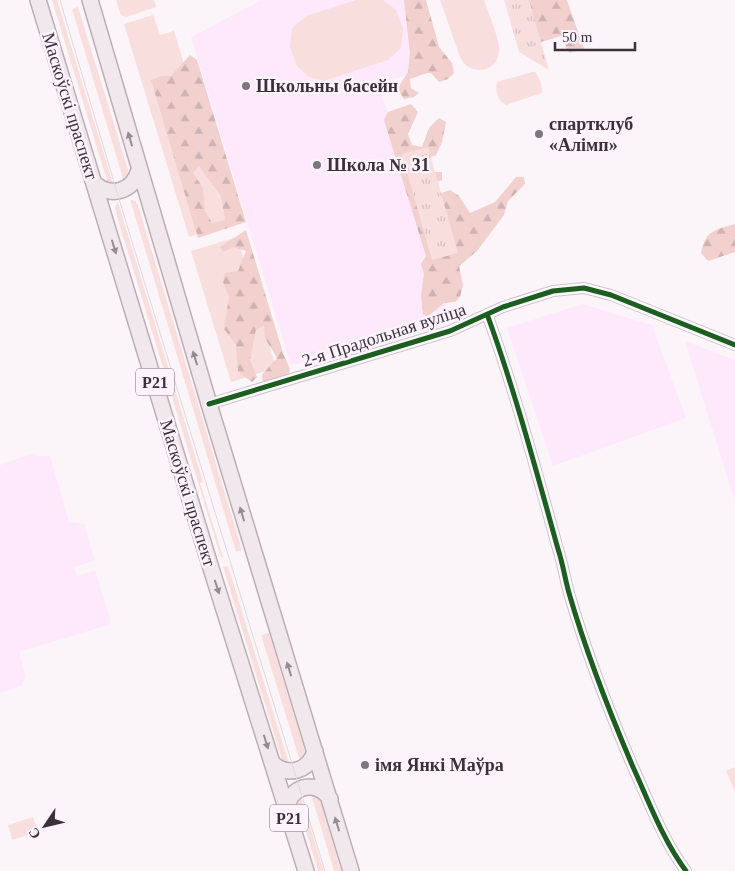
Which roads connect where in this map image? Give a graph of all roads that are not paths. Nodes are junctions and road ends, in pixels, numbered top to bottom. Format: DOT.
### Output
graph roads {
  1 [pos="38,0"];
  2 [pos="90,0"];
  3 [pos="139,170"];
  4 [pos="95,184"];
  5 [pos="149,202"];
  6 [pos="104,216"];
  7 [pos="487,314"];
  8 [pos="735,345"];
  9 [pos="209,404"];
  10 [pos="315,751"];
  11 [pos="272,764"];
  12 [pos="330,799"];
  13 [pos="287,811"];
  14 [pos="306,871"];
  15 [pos="351,871"];
  16 [pos="686,871"];
  1 -- 4 [label="main road, Маскоўскі праспект / Р21"];
  3 -- 2 [label="main road, Р21, one-way"];
  3 -- 4 [label="main road"];
  3 -- 5 [label="main road, Р21"];
  4 -- 6 [label="main road, Маскоўскі праспект / Р21"];
  5 -- 6 [label="main road"];
  9 -- 5 [label="main road, Р21, one-way"];
  6 -- 11 [label="main road, Маскоўскі праспект / Р21, one-way"];
  7 -- 8 [label="street, 2-я Прадольная вуліца"];
  7 -- 9 [label="street, 2-я Прадольная вуліца"];
  7 -- 16 [label="street"];
  10 -- 9 [label="main road, Р21, one-way"];
  10 -- 11 [label="main road"];
  10 -- 12 [label="main road, Р21"];
  11 -- 13 [label="main road, Маскоўскі праспект / Р21"];
  12 -- 13 [label="main road"];
  15 -- 12 [label="main road, Р21, one-way"];
  13 -- 14 [label="main road, Маскоўскі праспект / Р21"];
}
